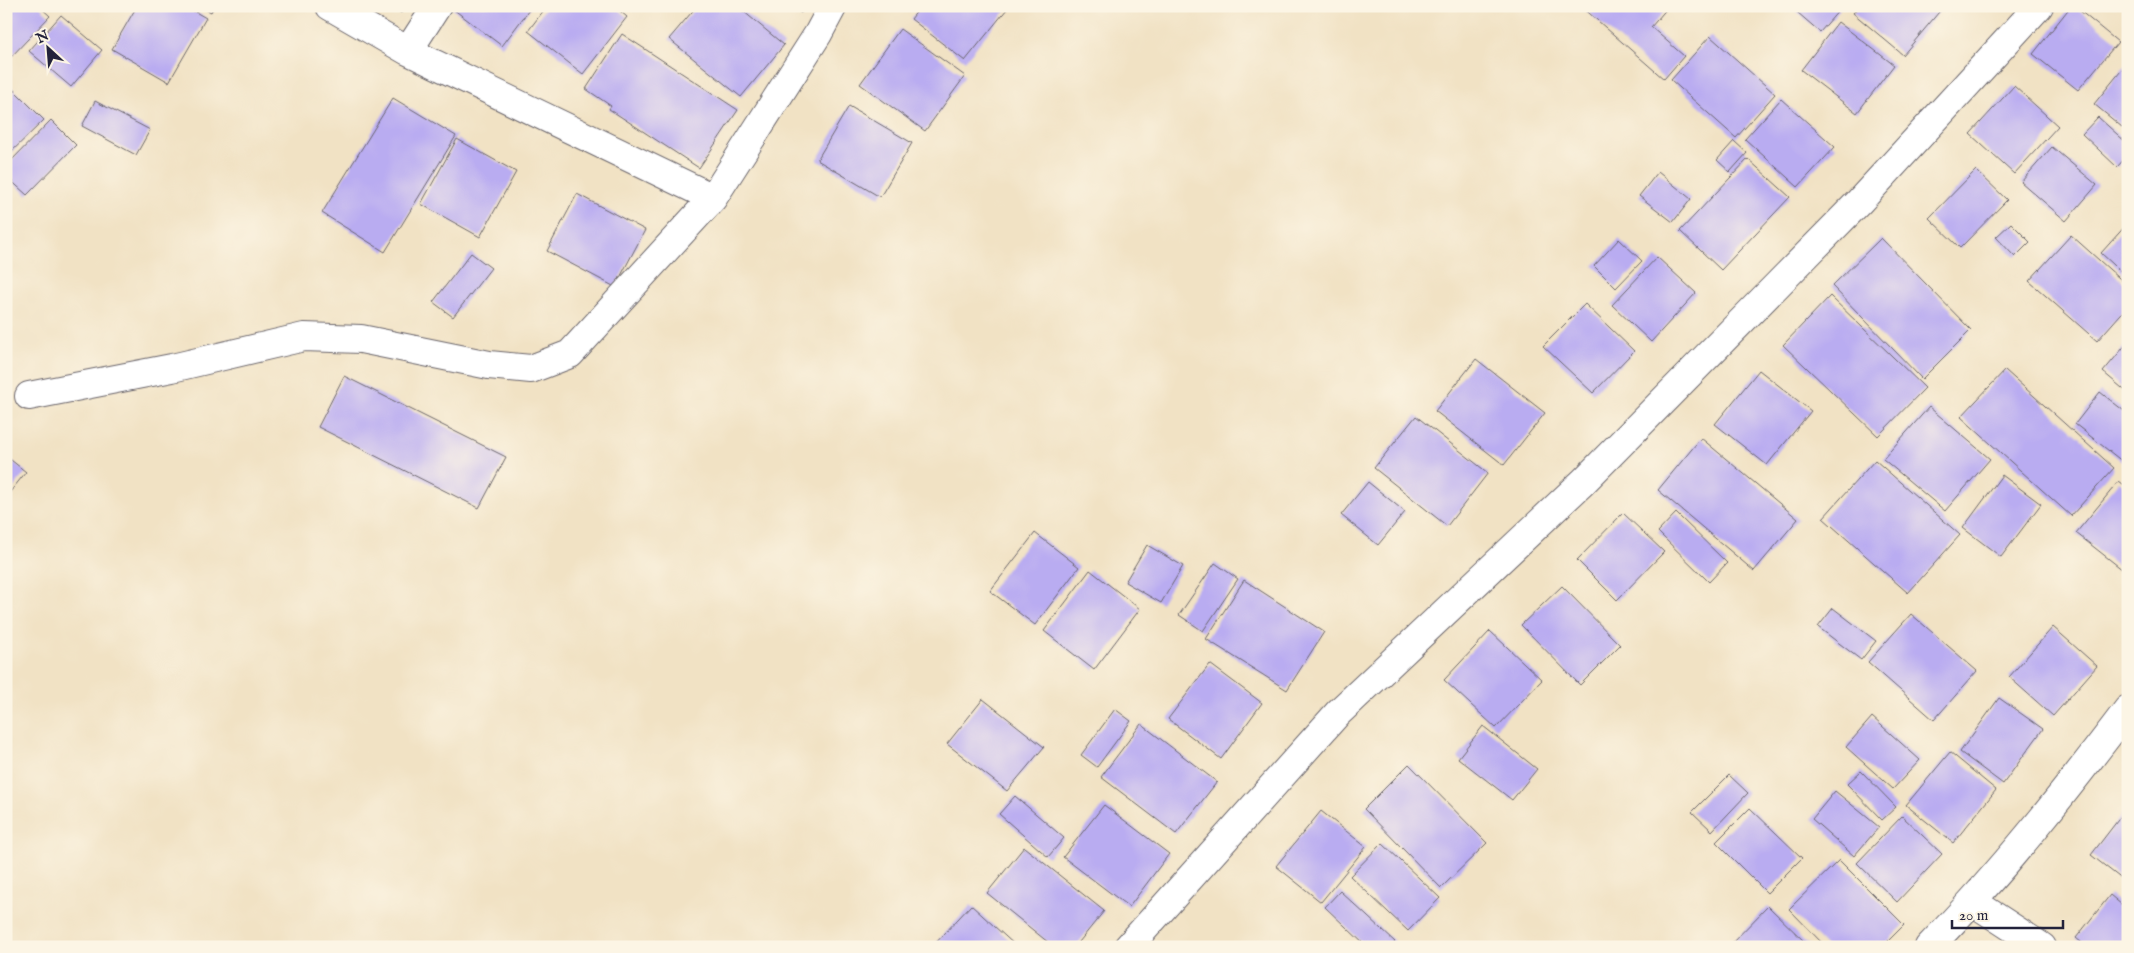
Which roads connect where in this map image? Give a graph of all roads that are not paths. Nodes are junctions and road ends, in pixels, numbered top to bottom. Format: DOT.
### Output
graph roads {
  1 [pos="330,6"];
  2 [pos="437,6"];
  3 [pos="833,6"];
  4 [pos="2039,6"];
  5 [pos="408,51"];
  6 [pos="713,198"];
  7 [pos="30,396"];
  8 [pos="2128,709"];
  9 [pos="1972,902"];
  10 [pos="1128,947"];
  11 [pos="1929,947"];
  12 [pos="2042,947"];
  1 -- 5 [label="street"];
  2 -- 5 [label="street"];
  3 -- 6 [label="street"];
  4 -- 10 [label="street"];
  5 -- 6 [label="street"];
  6 -- 7 [label="street"];
  8 -- 9 [label="street"];
  9 -- 11 [label="street"];
  9 -- 12 [label="street"];
}
